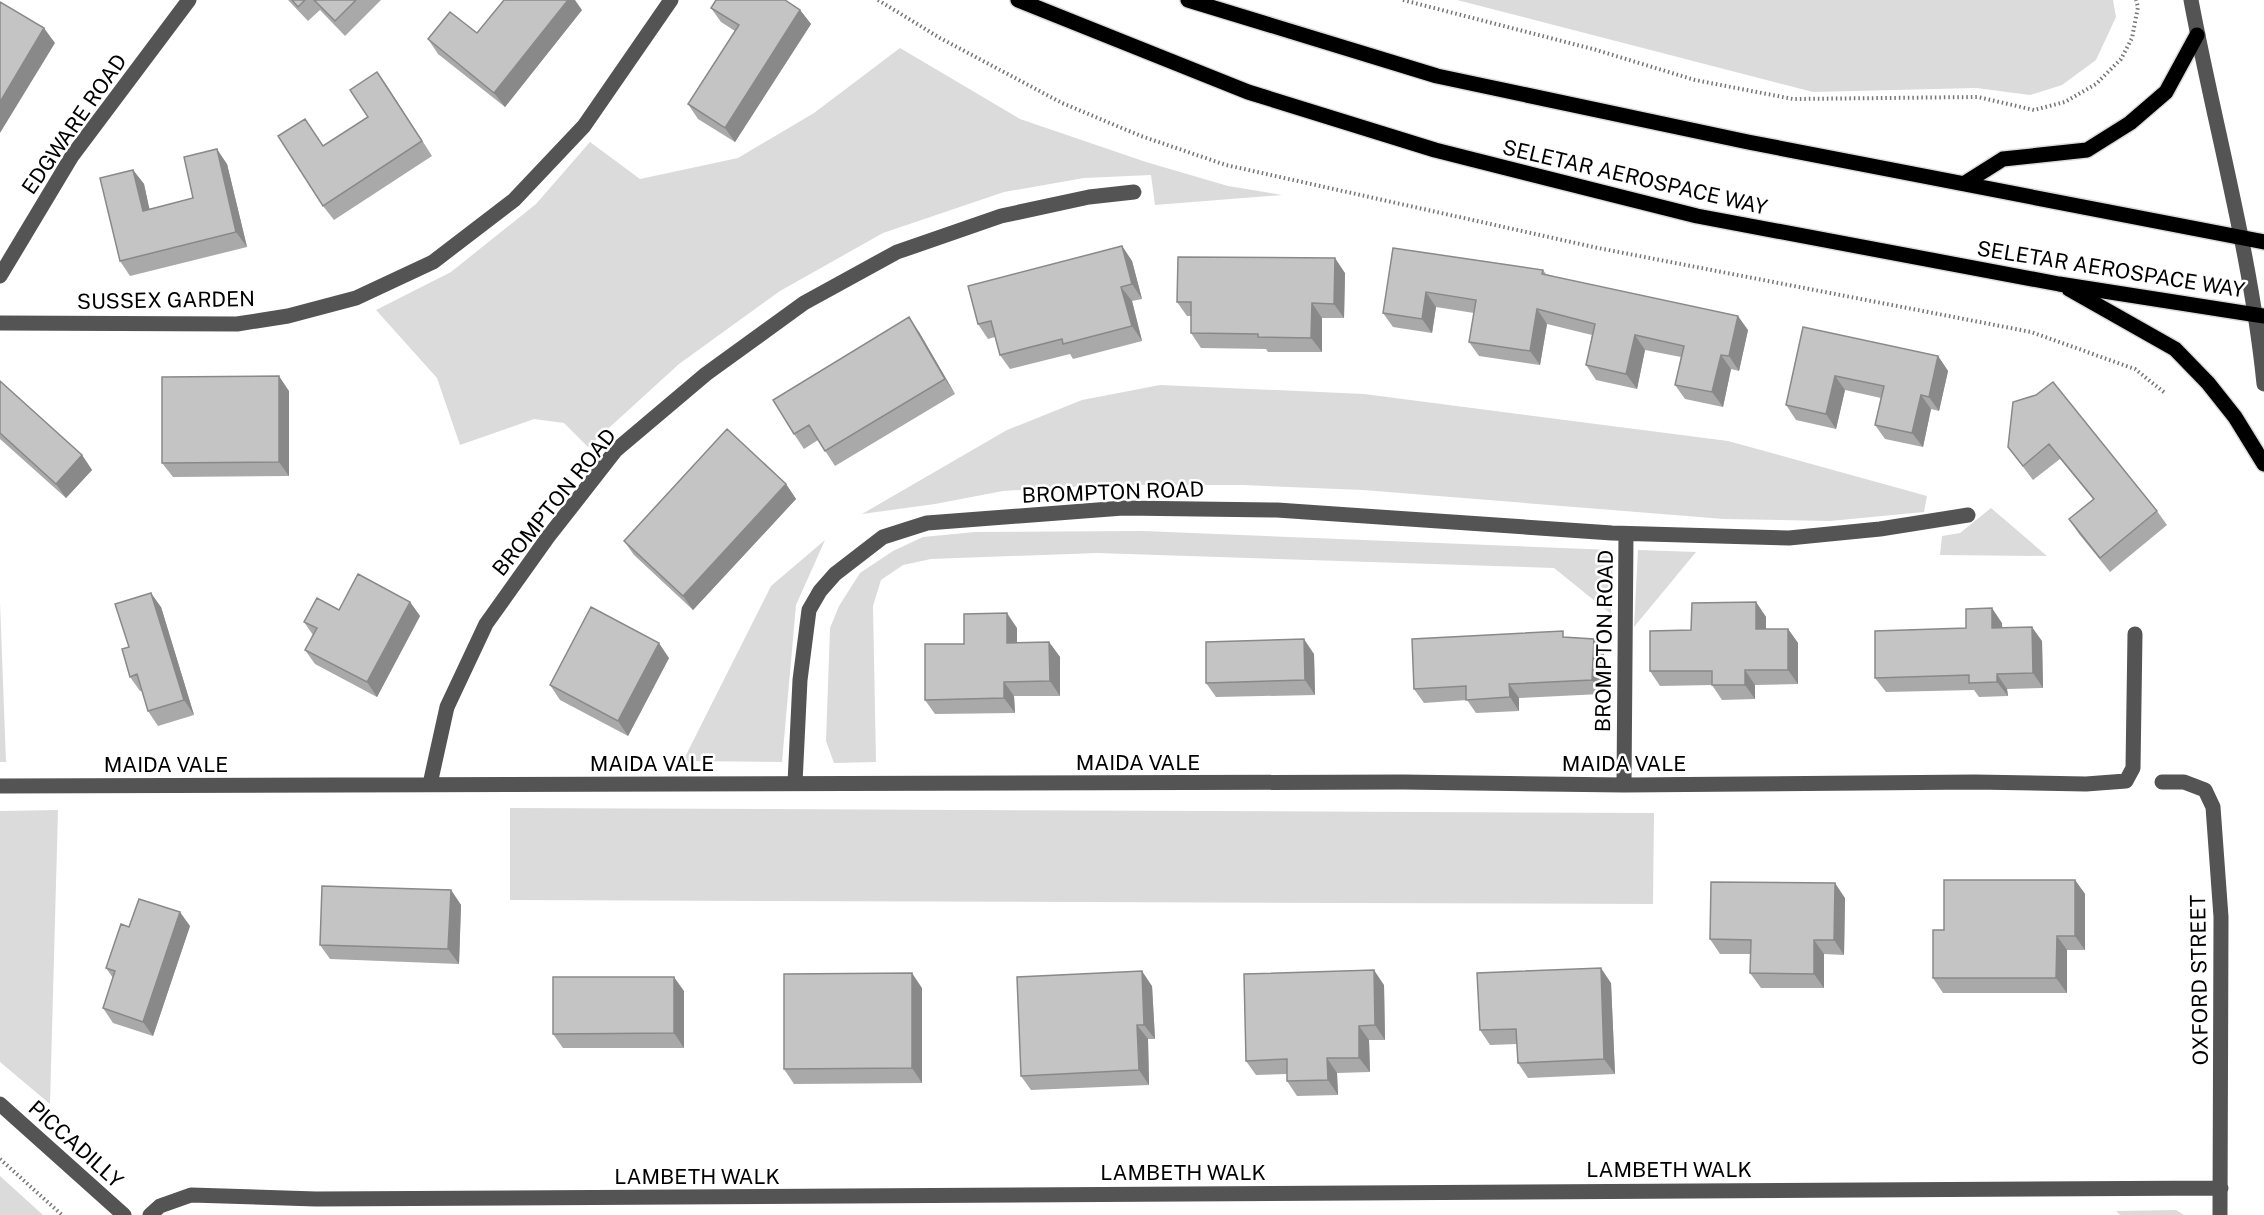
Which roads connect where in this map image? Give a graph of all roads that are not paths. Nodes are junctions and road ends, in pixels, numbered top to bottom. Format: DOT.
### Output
graph roads {
  1 [pos="189,0"];
  2 [pos="671,0"];
  3 [pos="1018,0"];
  4 [pos="1188,0"];
  5 [pos="2191,0"];
  6 [pos="2197,35"];
  7 [pos="1965,183"];
  8 [pos="1134,192"];
  9 [pos="2243,238"];
  10 [pos="2264,242"];
  11 [pos="0,276"];
  12 [pos="2059,284"];
  13 [pos="2260,315"];
  14 [pos="0,323"];
  15 [pos="2264,384"];
  16 [pos="2264,464"];
  17 [pos="1968,515"];
  18 [pos="1626,534"];
  19 [pos="2135,634"];
  20 [pos="2162,782"];
  21 [pos="795,783"];
  22 [pos="430,784"];
  23 [pos="1624,785"];
  24 [pos="0,786"];
  25 [pos="0,1104"];
  26 [pos="2221,1188"];
  27 [pos="124,1215"];
  28 [pos="150,1215"];
  29 [pos="2220,1215"];
  1 -- 11 [label="street, EDGWARE ROAD"];
  2 -- 14 [label="street, SUSSEX GARDEN"];
  3 -- 12 [label="main road, SELETAR AEROSPACE WAY"];
  4 -- 7 [label="main road"];
  5 -- 6 [label="street"];
  6 -- 7 [label="main road"];
  6 -- 9 [label="street"];
  7 -- 9 [label="main road"];
  8 -- 22 [label="street, BROMPTON ROAD"];
  9 -- 10 [label="main road"];
  9 -- 13 [label="street"];
  12 -- 13 [label="main road, SELETAR AEROSPACE WAY"];
  12 -- 16 [label="main road"];
  13 -- 15 [label="street"];
  17 -- 18 [label="street, BROMPTON ROAD"];
  18 -- 21 [label="street, BROMPTON ROAD"];
  18 -- 23 [label="street, BROMPTON ROAD"];
  19 -- 23 [label="street, MAIDA VALE"];
  20 -- 26 [label="street, OXFORD STREET"];
  21 -- 22 [label="street, MAIDA VALE"];
  21 -- 23 [label="street, MAIDA VALE"];
  22 -- 24 [label="street, MAIDA VALE"];
  25 -- 27 [label="street, PICCADILLY"];
  26 -- 28 [label="street, LAMBETH WALK"];
  26 -- 29 [label="street, OXFORD STREET"];
}
